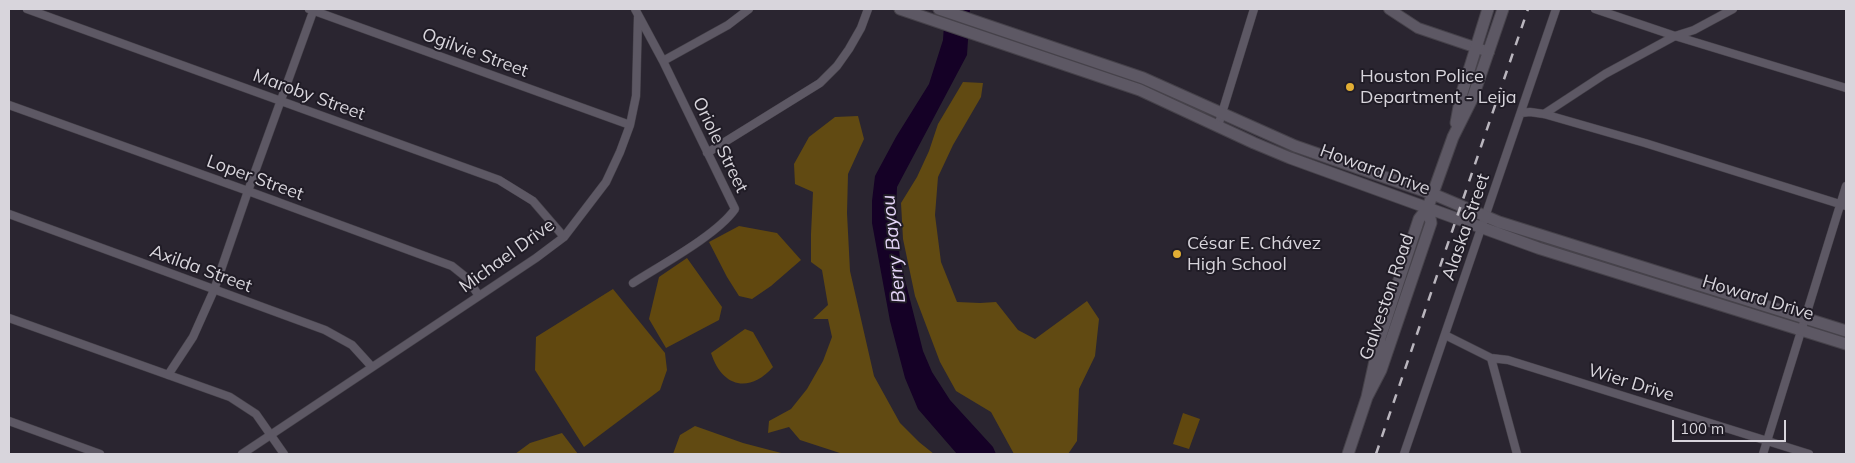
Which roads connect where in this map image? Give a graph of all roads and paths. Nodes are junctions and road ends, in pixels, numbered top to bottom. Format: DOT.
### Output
graph roads {
  1 [pos="27,9"];
  2 [pos="312,9"];
  3 [pos="634,9"];
  4 [pos="749,9"];
  5 [pos="868,9"];
  6 [pos="900,9"];
  7 [pos="939,9"];
  8 [pos="1254,9"];
  9 [pos="1389,9"];
  10 [pos="1488,9"];
  11 [pos="1503,9"];
  12 [pos="1556,9"];
  13 [pos="1595,9"];
  14 [pos="1733,9"];
  15 [pos="638,17"];
  16 [pos="1675,36"];
  17 [pos="1047,45"];
  18 [pos="1477,47"];
  19 [pos="1489,52"];
  20 [pos="1042,58"];
  21 [pos="663,61"];
  22 [pos="1143,78"];
  23 [pos="1846,88"];
  24 [pos="1140,90"];
  25 [pos="281,101"];
  26 [pos="9,106"];
  27 [pos="1521,113"];
  28 [pos="1221,114"];
  29 [pos="1544,114"];
  30 [pos="630,125"];
  31 [pos="1218,126"];
  32 [pos="1453,136"];
  33 [pos="707,153"];
  34 [pos="1314,153"];
  35 [pos="1310,165"];
  36 [pos="1846,186"];
  37 [pos="248,191"];
  38 [pos="1433,194"];
  39 [pos="1843,205"];
  40 [pos="1428,207"];
  41 [pos="9,214"];
  42 [pos="1485,215"];
  43 [pos="1481,227"];
  44 [pos="564,237"];
  45 [pos="1682,279"];
  46 [pos="633,283"];
  47 [pos="214,290"];
  48 [pos="1678,292"];
  49 [pos="479,296"];
  50 [pos="9,318"];
  51 [pos="1806,318"];
  52 [pos="1802,330"];
  53 [pos="1846,331"];
  54 [pos="1445,335"];
  55 [pos="1846,344"];
  56 [pos="1492,358"];
  57 [pos="372,367"];
  58 [pos="168,375"];
  59 [pos="9,421"];
  60 [pos="270,434"];
  61 [pos="1767,441"];
  62 [pos="100,454"];
  63 [pos="242,454"];
  64 [pos="284,454"];
  65 [pos="1348,454"];
  66 [pos="1404,454"];
  67 [pos="1517,454"];
  68 [pos="1763,454"];
  69 [pos="1809,454"];
  1 -- 25 [label="street, Maroby Street"];
  2 -- 25 [label="street"];
  2 -- 30 [label="street, Ogilvie Street"];
  3 -- 15 [label="street, Oriole Street"];
  4 -- 21 [label="street"];
  5 -- 33 [label="street"];
  6 -- 20 [label="main road, Howard Drive"];
  7 -- 17 [label="main road, Howard Drive"];
  8 -- 28 [label="street"];
  9 -- 18 [label="street"];
  10 -- 18 [label="main road, Galveston Road"];
  11 -- 19 [label="main road, Galveston Road"];
  12 -- 27 [label="street, Alaska Street"];
  13 -- 16 [label="street"];
  14 -- 16 [label="street"];
  15 -- 21 [label="street, Oriole Street"];
  15 -- 30 [label="street, Michael Drive"];
  16 -- 23 [label="street"];
  16 -- 29 [label="street"];
  17 -- 20 [label="main road"];
  17 -- 22 [label="main road, Howard Drive"];
  18 -- 19 [label="street"];
  18 -- 32 [label="main road, Galveston Road"];
  19 -- 32 [label="main road, Galveston Road"];
  20 -- 24 [label="main road, Howard Drive"];
  21 -- 33 [label="street, Oriole Street"];
  22 -- 24 [label="main road"];
  22 -- 28 [label="main road, Howard Drive"];
  24 -- 31 [label="main road, Howard Drive"];
  25 -- 37 [label="street"];
  25 -- 44 [label="street, Maroby Street"];
  26 -- 37 [label="street, Loper Street"];
  27 -- 29 [label="street"];
  27 -- 42 [label="street, Alaska Street"];
  28 -- 31 [label="street"];
  28 -- 34 [label="main road, Howard Drive"];
  29 -- 39 [label="street"];
  30 -- 44 [label="street, Michael Drive"];
  31 -- 35 [label="main road, Howard Drive"];
  32 -- 38 [label="main road, Galveston Road"];
  33 -- 46 [label="street, Oriole Street"];
  34 -- 35 [label="main road"];
  34 -- 38 [label="main road, Howard Drive"];
  35 -- 40 [label="main road, Howard Drive"];
  36 -- 39 [label="street"];
  37 -- 47 [label="street"];
  37 -- 49 [label="street, Loper Street"];
  38 -- 40 [label="main road, Galveston Road"];
  38 -- 42 [label="main road, Howard Drive"];
  39 -- 51 [label="street"];
  40 -- 43 [label="main road, Howard Drive"];
  40 -- 65 [label="main road, Galveston Road"];
  41 -- 47 [label="street, Axilda Street"];
  42 -- 43 [label="street, Alaska Street"];
  42 -- 45 [label="main road, Howard Drive"];
  43 -- 48 [label="main road, Howard Drive"];
  43 -- 54 [label="street, Alaska Street"];
  44 -- 49 [label="street, Michael Drive"];
  45 -- 48 [label="main road"];
  45 -- 51 [label="main road, Howard Drive"];
  47 -- 57 [label="street, Axilda Street"];
  47 -- 58 [label="street"];
  48 -- 52 [label="main road, Howard Drive"];
  49 -- 57 [label="street, Michael Drive"];
  50 -- 58 [label="street"];
  51 -- 52 [label="street"];
  51 -- 53 [label="main road, Howard Drive"];
  52 -- 55 [label="main road, Howard Drive"];
  52 -- 61 [label="street"];
  54 -- 56 [label="street, Wier Drive"];
  54 -- 66 [label="street, Alaska Street"];
  56 -- 61 [label="street, Wier Drive"];
  56 -- 67 [label="street"];
  57 -- 60 [label="street, Michael Drive"];
  58 -- 60 [label="street"];
  59 -- 62 [label="street"];
  60 -- 63 [label="street, Michael Drive"];
  60 -- 64 [label="street"];
  61 -- 68 [label="street"];
  61 -- 69 [label="street, Wier Drive"];
}
